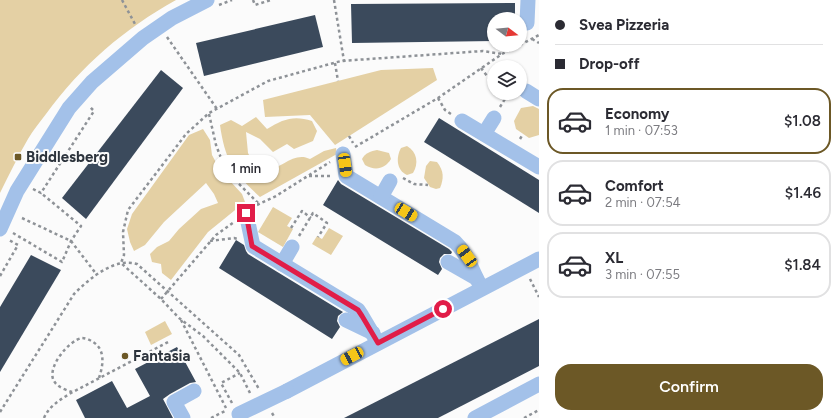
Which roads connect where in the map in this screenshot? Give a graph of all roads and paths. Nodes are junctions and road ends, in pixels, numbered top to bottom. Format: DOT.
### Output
graph roads {
  1 [pos="122,0"];
  2 [pos="232,0"];
  3 [pos="253,0"];
  4 [pos="271,0"];
  5 [pos="334,0"];
  6 [pos="528,0"];
  7 [pos="212,3"];
  8 [pos="527,23"];
  9 [pos="135,24"];
  10 [pos="539,35"];
  11 [pos="161,38"];
  12 [pos="532,38"];
  13 [pos="527,41"];
  14 [pos="539,43"];
  15 [pos="502,54"];
  16 [pos="344,61"];
  17 [pos="335,63"];
  18 [pos="481,68"];
  19 [pos="487,76"];
  20 [pos="338,81"];
  21 [pos="527,92"];
  22 [pos="438,98"];
  23 [pos="539,99"];
  24 [pos="86,104"];
  25 [pos="217,109"];
  26 [pos="445,110"];
  27 [pos="209,113"];
  28 [pos="494,118"];
  29 [pos="462,121"];
  30 [pos="484,134"];
  31 [pos="343,154"];
  32 [pos="539,167"];
  33 [pos="308,176"];
  34 [pos="346,176"];
  35 [pos="395,178"];
  36 [pos="428,185"];
  37 [pos="41,193"];
  38 [pos="29,194"];
  39 [pos="381,197"];
  40 [pos="259,204"];
  41 [pos="20,213"];
  42 [pos="246,213"];
  43 [pos="22,218"];
  44 [pos="311,218"];
  45 [pos="17,220"];
  46 [pos="291,228"];
  47 [pos="0,229"];
  48 [pos="318,237"];
  49 [pos="71,241"];
  50 [pos="210,241"];
  51 [pos="252,243"];
  52 [pos="292,247"];
  53 [pos="539,258"];
  54 [pos="448,262"];
  55 [pos="121,263"];
  56 [pos="282,264"];
  57 [pos="97,275"];
  58 [pos="0,276"];
  59 [pos="530,279"];
  60 [pos="479,283"];
  61 [pos="168,290"];
  62 [pos="539,297"];
  63 [pos="161,299"];
  64 [pos="179,318"];
  65 [pos="346,320"];
  66 [pos="375,338"];
  67 [pos="170,341"];
  68 [pos="240,373"];
  69 [pos="100,378"];
  70 [pos="539,384"];
  71 [pos="194,391"];
  72 [pos="72,393"];
  73 [pos="262,395"];
  74 [pos="253,399"];
  75 [pos="270,409"];
  76 [pos="539,410"];
  77 [pos="0,412"];
  78 [pos="235,412"];
  79 [pos="44,418"];
  80 [pos="183,418"];
  81 [pos="211,418"];
  82 [pos="275,418"];
  83 [pos="475,418"];
  84 [pos="524,418"];
  1 -- 9 [label="path"];
  2 -- 7 [label="path"];
  3 -- 4 [label="path"];
  5 -- 16 [label="path"];
  6 -- 8 [label="street"];
  7 -- 47 [label="street"];
  10 -- 12 [label="path"];
  11 -- 25 [label="path"];
  12 -- 13 [label="path"];
  12 -- 14 [label="path"];
  15 -- 16 [label="path"];
  16 -- 17 [label="path"];
  17 -- 20 [label="path"];
  17 -- 25 [label="path"];
  18 -- 19 [label="path"];
  21 -- 23 [label="street"];
  22 -- 26 [label="path"];
  24 -- 37 [label="path"];
  25 -- 27 [label="path"];
  27 -- 40 [label="path"];
  27 -- 55 [label="path"];
  28 -- 30 [label="street"];
  29 -- 30 [label="street"];
  30 -- 32 [label="street"];
  31 -- 34 [label="street"];
  33 -- 34 [label="path"];
  34 -- 39 [label="street"];
  35 -- 36 [label="path"];
  35 -- 39 [label="street"];
  37 -- 38 [label="path"];
  37 -- 49 [label="path"];
  39 -- 60 [label="street"];
  41 -- 45 [label="path"];
  42 -- 51 [label="street"];
  43 -- 49 [label="path"];
  44 -- 46 [label="path"];
  44 -- 48 [label="path"];
  44 -- 52 [label="path"];
  49 -- 57 [label="path"];
  49 -- 58 [label="path"];
  50 -- 51 [label="path"];
  51 -- 56 [label="street"];
  52 -- 56 [label="street"];
  53 -- 60 [label="street"];
  54 -- 60 [label="street"];
  55 -- 57 [label="path"];
  55 -- 61 [label="path"];
  55 -- 63 [label="path"];
  56 -- 66 [label="street"];
  57 -- 77 [label="path"];
  59 -- 62 [label="path"];
  60 -- 66 [label="street"];
  61 -- 63 [label="path"];
  61 -- 73 [label="path"];
  63 -- 64 [label="path"];
  64 -- 68 [label="path"];
  64 -- 81 [label="path"];
  65 -- 66 [label="street"];
  66 -- 78 [label="street, bridge"];
  67 -- 69 [label="path"];
  68 -- 74 [label="path"];
  68 -- 78 [label="path"];
  69 -- 72 [label="path"];
  69 -- 72 [label="path"];
  70 -- 83 [label="street"];
  71 -- 80 [label="street"];
  72 -- 79 [label="path"];
  75 -- 82 [label="path"];
  76 -- 84 [label="path"];
}
